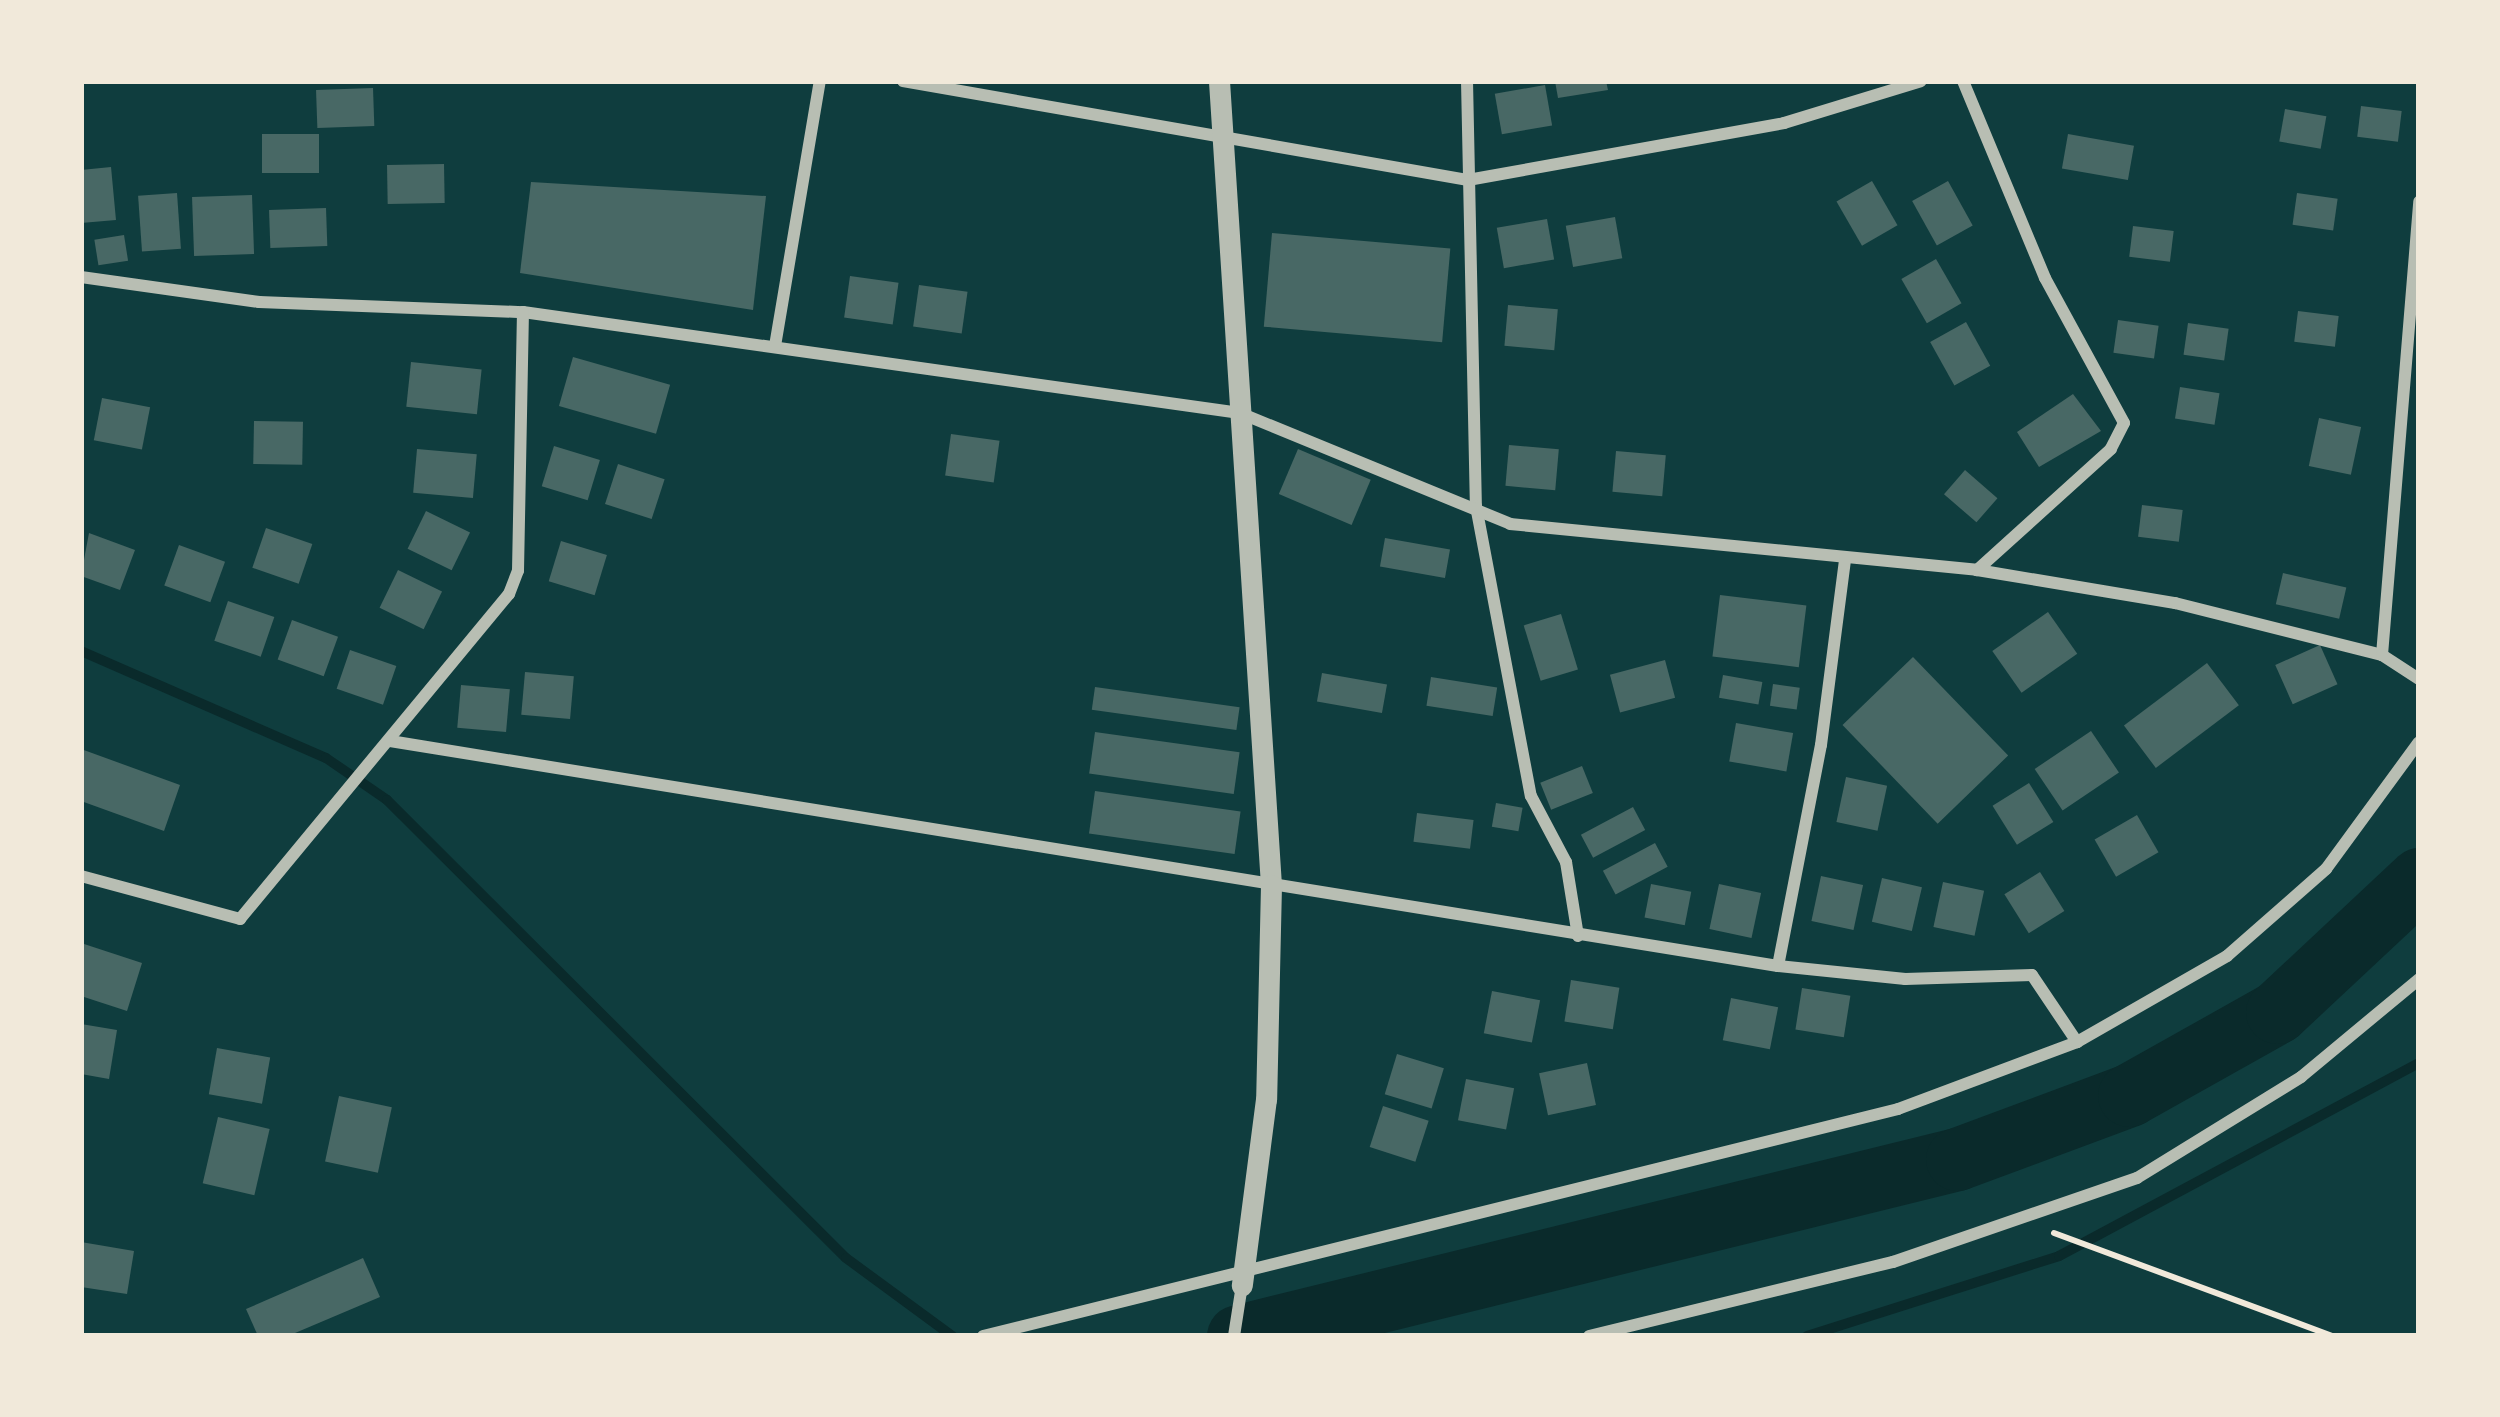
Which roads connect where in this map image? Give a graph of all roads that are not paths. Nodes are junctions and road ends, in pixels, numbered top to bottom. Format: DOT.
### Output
graph roads {
  1 [pos="820,81"];
  2 [pos="903,81"];
  3 [pos="1219,81"];
  4 [pos="1467,81"];
  5 [pos="1921,81"];
  6 [pos="1963,81"];
  7 [pos="1222,136"];
  8 [pos="1468,181"];
  9 [pos="2419,202"];
  10 [pos="81,277"];
  11 [pos="523,312"];
  12 [pos="775,346"];
  13 [pos="1240,413"];
  14 [pos="1475,506"];
  15 [pos="1845,559"];
  16 [pos="1977,570"];
  17 [pos="2382,655"];
  18 [pos="2419,679"];
  19 [pos="390,741"];
  20 [pos="2419,742"];
  21 [pos="81,876"];
  22 [pos="1271,885"];
  23 [pos="1578,936"];
  24 [pos="1778,966"];
  25 [pos="2419,979"];
  26 [pos="2077,1042"];
  27 [pos="1242,1278"];
  28 [pos="983,1336"];
  29 [pos="1234,1336"];
  30 [pos="1589,1336"];
  1 -- 12 [label="street"];
  2 -- 7 [label="street"];
  3 -- 7 [label="street"];
  4 -- 8 [label="street"];
  5 -- 8 [label="street"];
  6 -- 16 [label="street"];
  7 -- 8 [label="street"];
  7 -- 13 [label="street"];
  8 -- 14 [label="street"];
  9 -- 17 [label="street"];
  10 -- 11 [label="street"];
  11 -- 12 [label="street"];
  11 -- 19 [label="street"];
  12 -- 13 [label="street"];
  13 -- 14 [label="street"];
  13 -- 22 [label="street"];
  14 -- 15 [label="street"];
  14 -- 23 [label="street"];
  15 -- 16 [label="street"];
  15 -- 24 [label="street"];
  16 -- 17 [label="street"];
  17 -- 18 [label="street"];
  19 -- 21 [label="street"];
  19 -- 22 [label="street"];
  20 -- 26 [label="street"];
  22 -- 23 [label="street"];
  22 -- 27 [label="street"];
  23 -- 24 [label="street"];
  24 -- 26 [label="street"];
  25 -- 30 [label="street"];
  26 -- 27 [label="street"];
  27 -- 28 [label="street"];
  27 -- 29 [label="street"];
}
